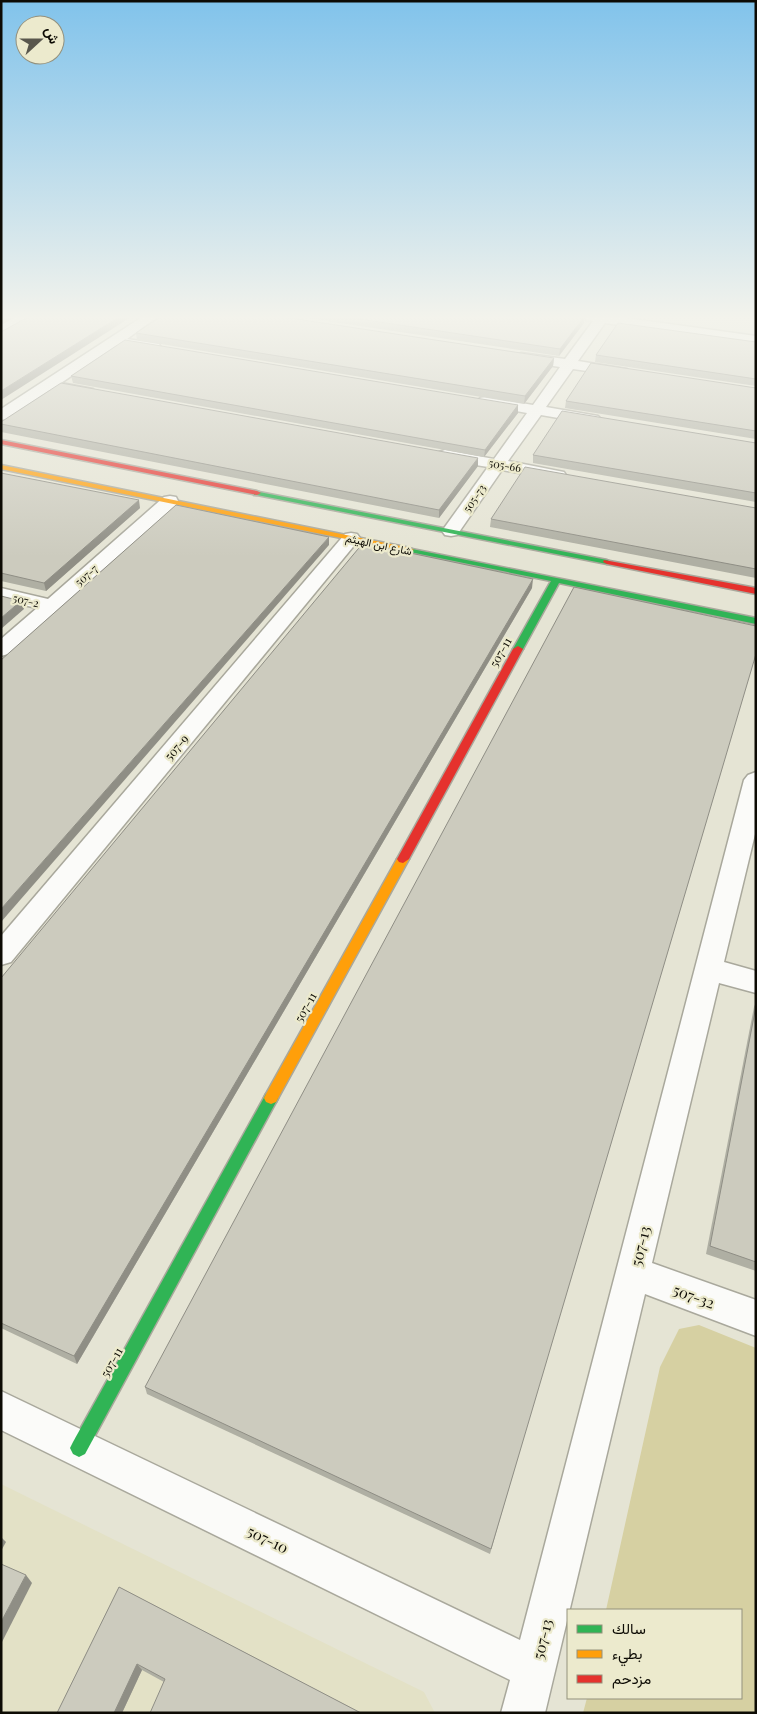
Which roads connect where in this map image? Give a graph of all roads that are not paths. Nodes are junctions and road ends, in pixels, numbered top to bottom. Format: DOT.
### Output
graph roads {
  1 [pos="30,397"];
  2 [pos="546,397"];
  3 [pos="468,398"];
  4 [pos="537,410"];
  5 [pos="1,416"];
  6 [pos="603,420"];
  7 [pos="1,442"];
  8 [pos="430,452"];
  9 [pos="77,457"];
  10 [pos="498,464"];
  11 [pos="1,467"];
  12 [pos="51,477"];
  13 [pos="574,478"];
  14 [pos="170,501"];
  15 [pos="451,531"];
  16 [pos="352,538"];
  17 [pos="556,580"];
  18 [pos="756,591"];
  19 [pos="1,594"];
  20 [pos="51,605"];
  21 [pos="756,621"];
  22 [pos="1,650"];
  23 [pos="756,780"];
  24 [pos="1,955"];
  25 [pos="709,968"];
  26 [pos="756,982"];
  27 [pos="633,1273"];
  28 [pos="756,1318"];
  29 [pos="1,1410"];
  30 [pos="79,1448"];
  31 [pos="534,1669"];
  32 [pos="523,1713"];
  1 -- 5 [label="street"];
  2 -- 4 [label="street, 505-73"];
  3 -- 4 [label="street"];
  4 -- 6 [label="street"];
  4 -- 10 [label="street, 505-73"];
  7 -- 9 [label="main road"];
  8 -- 10 [label="street, 505-66"];
  9 -- 12 [label="main road"];
  9 -- 15 [label="main road"];
  10 -- 13 [label="street, 505-66"];
  10 -- 15 [label="street, 505-73"];
  11 -- 12 [label="main road, شارع ابن الهيثم"];
  12 -- 14 [label="main road, شارع ابن الهيثم"];
  14 -- 16 [label="main road, شارع ابن الهيثم"];
  14 -- 20 [label="street, 507-7"];
  15 -- 18 [label="main road"];
  16 -- 17 [label="main road, شارع ابن الهيثم"];
  16 -- 24 [label="street, 507-9"];
  17 -- 21 [label="main road, شارع ابن الهيثم"];
  17 -- 30 [label="main road, 507-11"];
  19 -- 20 [label="street, 507-2"];
  20 -- 22 [label="street, 507-7"];
  23 -- 25 [label="street, 507-13"];
  25 -- 26 [label="street"];
  25 -- 27 [label="street, 507-13"];
  27 -- 28 [label="street, 507-32"];
  27 -- 31 [label="street, 507-13"];
  29 -- 30 [label="street, 507-10"];
  30 -- 31 [label="street, 507-10"];
  31 -- 32 [label="street, 507-13"];
}
